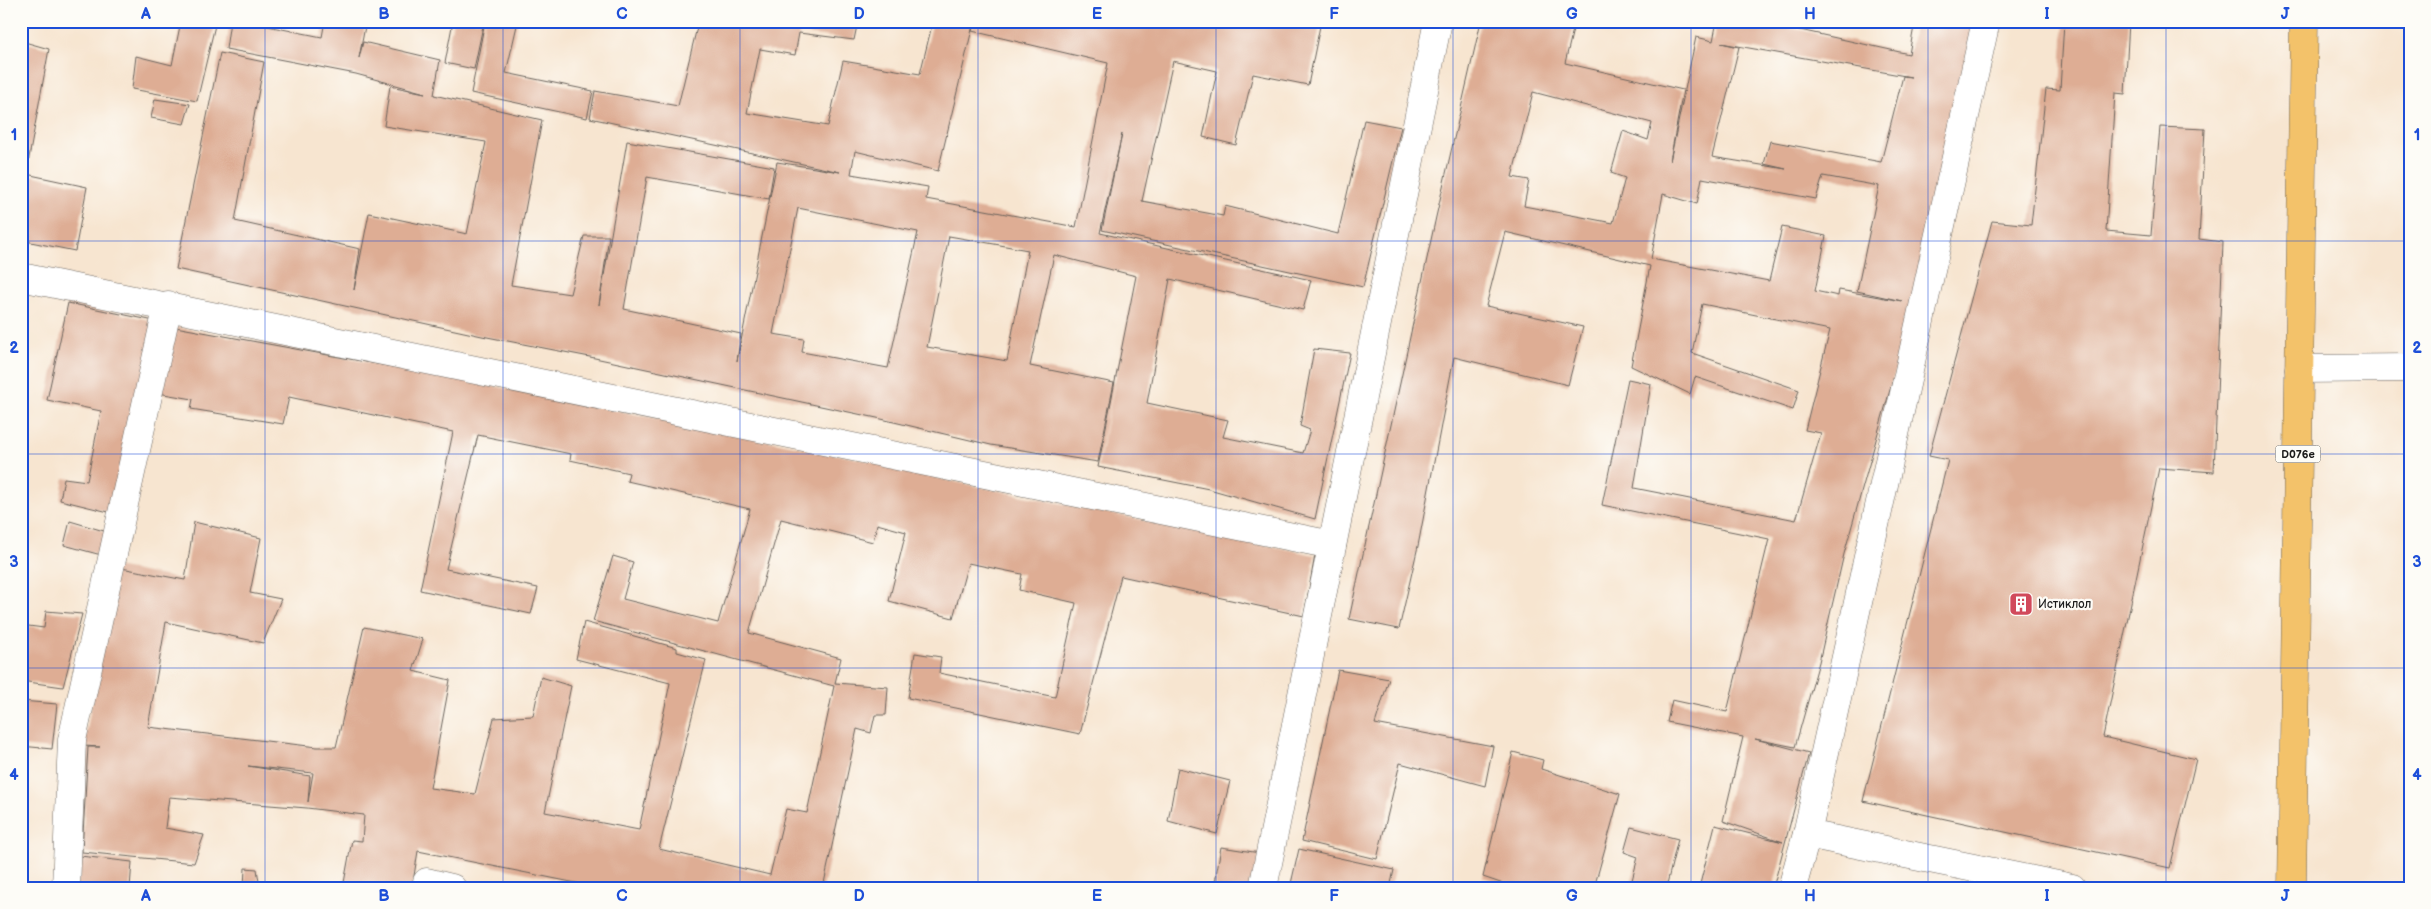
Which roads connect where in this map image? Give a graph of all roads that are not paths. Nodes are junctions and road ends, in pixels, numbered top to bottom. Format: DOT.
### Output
graph roads {
  1 [pos="1438,21"];
  2 [pos="1986,21"];
  3 [pos="2304,21"];
  4 [pos="21,277"];
  5 [pos="168,305"];
  6 [pos="2299,368"];
  7 [pos="2410,368"];
  8 [pos="1332,545"];
  9 [pos="1807,834"];
  10 [pos="66,888"];
  11 [pos="427,888"];
  12 [pos="452,888"];
  13 [pos="1263,888"];
  14 [pos="1792,888"];
  15 [pos="2072,888"];
  16 [pos="2292,888"];
  1 -- 8 [label="street"];
  2 -- 9 [label="street"];
  3 -- 6 [label="main road, D076e"];
  4 -- 5 [label="street"];
  5 -- 8 [label="street"];
  5 -- 10 [label="street"];
  6 -- 7 [label="street"];
  6 -- 16 [label="main road, D076e"];
  8 -- 13 [label="street"];
  9 -- 14 [label="street"];
  9 -- 15 [label="street"];
  11 -- 12 [label="street"];
}
